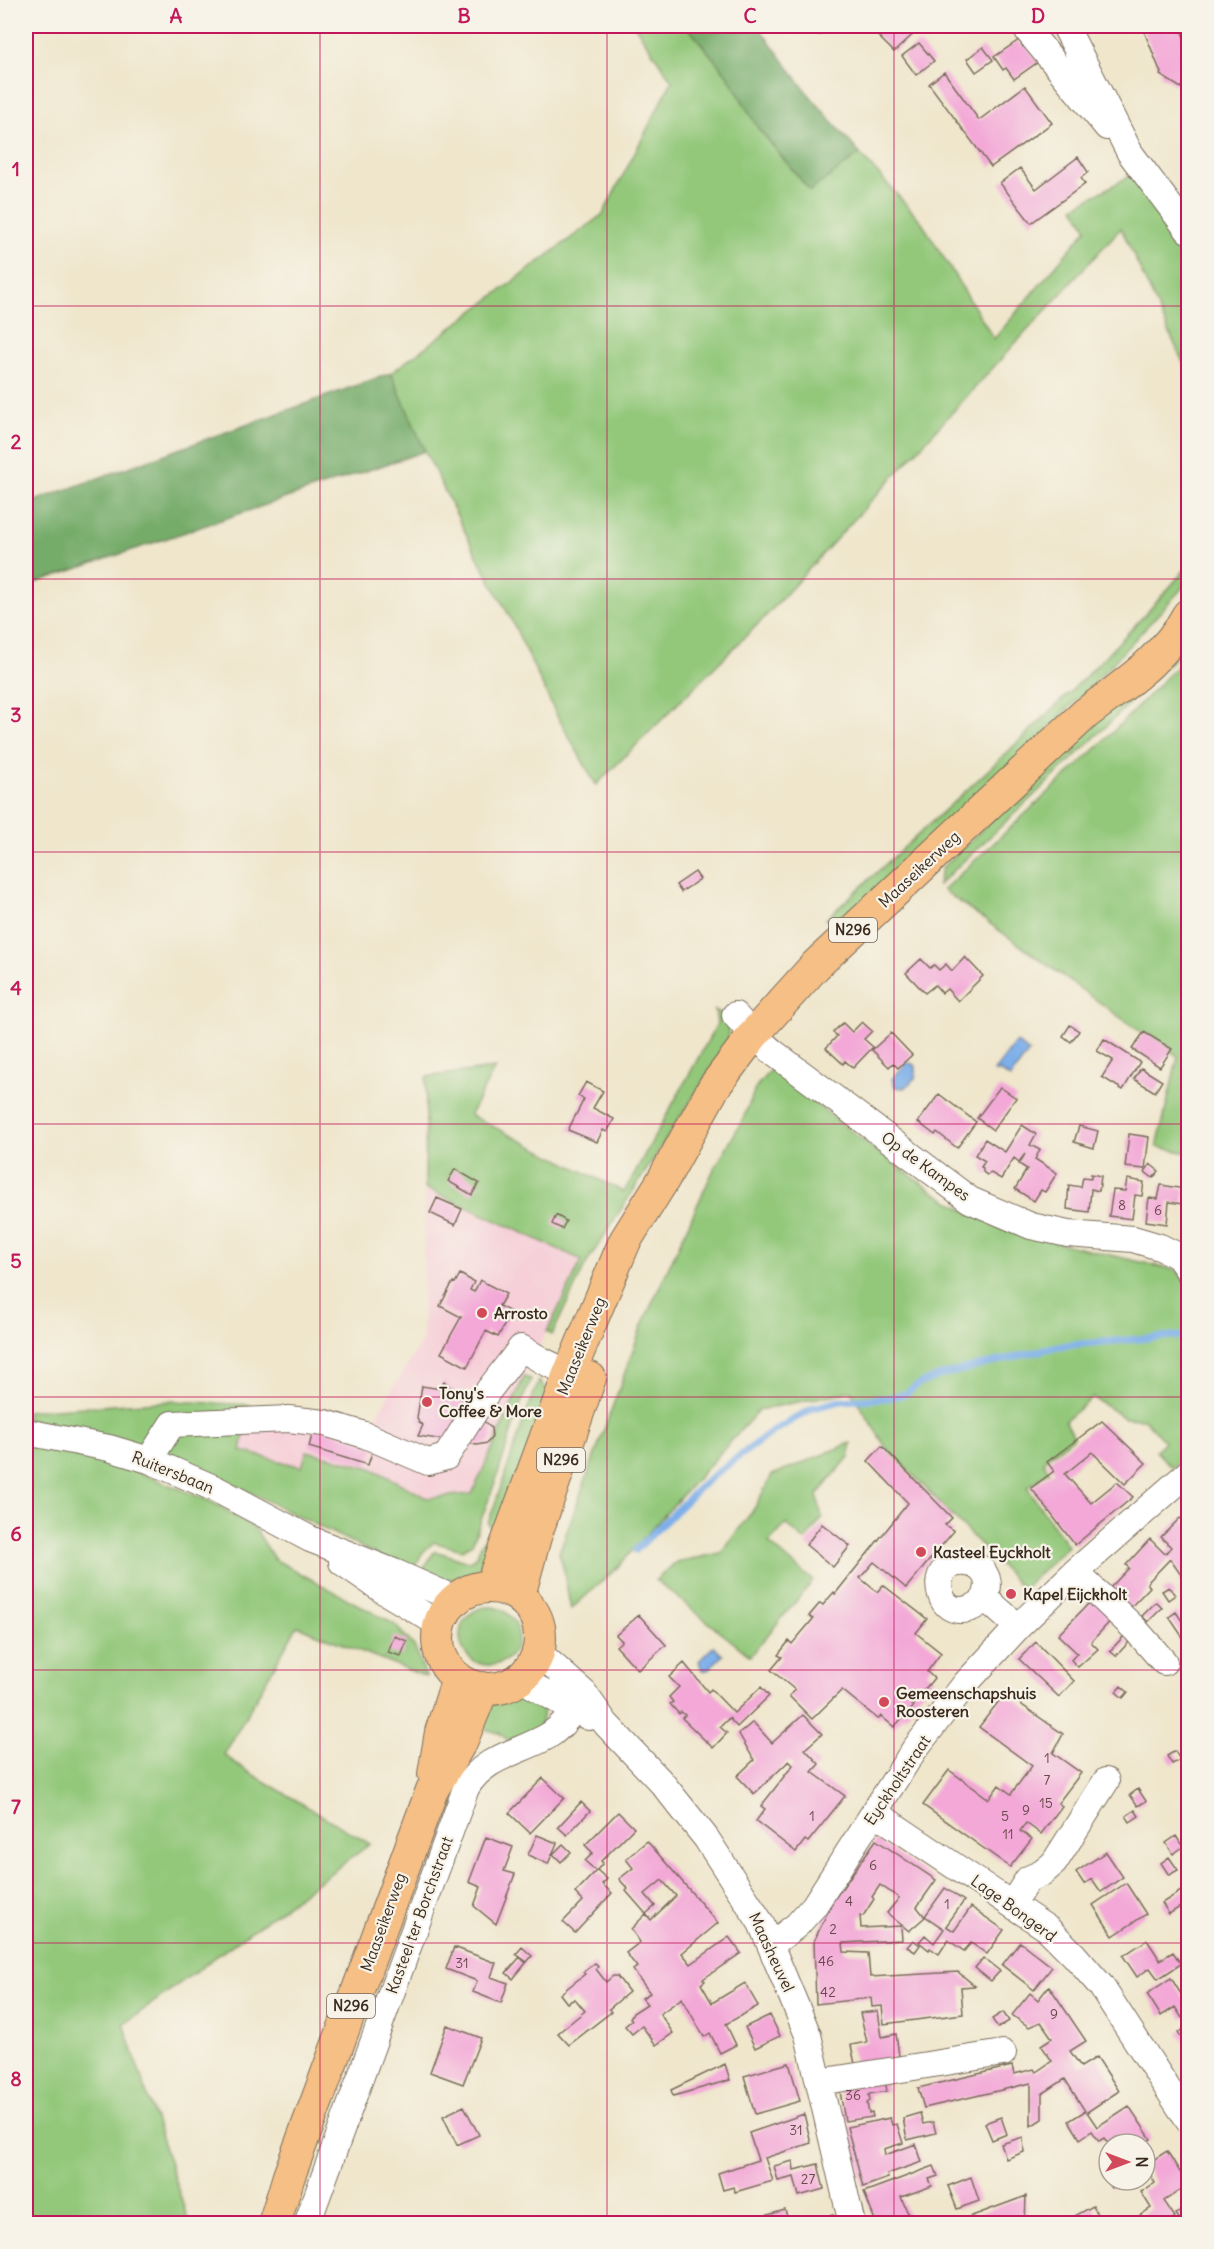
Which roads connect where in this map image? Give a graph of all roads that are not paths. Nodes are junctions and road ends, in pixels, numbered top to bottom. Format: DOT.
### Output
graph roads {
  1 [pos="1024,26"];
  2 [pos="1065,26"];
  3 [pos="1125,143"];
  4 [pos="1188,230"];
  5 [pos="1188,596"];
  6 [pos="1188,615"];
  7 [pos="1085,714"];
  8 [pos="754,1035"];
  9 [pos="1188,1270"];
  10 [pos="578,1378"];
  11 [pos="26,1432"];
  12 [pos="149,1461"];
  13 [pos="1186,1482"];
  14 [pos="1075,1572"];
  15 [pos="505,1591"];
  16 [pos="985,1598"];
  17 [pos="447,1612"];
  18 [pos="1018,1627"];
  19 [pos="538,1652"];
  20 [pos="1164,1662"];
  21 [pos="520,1678"];
  22 [pos="470,1683"];
  23 [pos="579,1702"];
  24 [pos="1106,1781"];
  25 [pos="874,1812"];
  26 [pos="1012,1905"];
  27 [pos="771,1945"];
  28 [pos="1003,2053"];
  29 [pos="819,2082"];
  30 [pos="1188,2120"];
  31 [pos="274,2223"];
  32 [pos="307,2223"];
  33 [pos="852,2223"];
  1 -- 3 [label="street"];
  2 -- 3 [label="street"];
  3 -- 4 [label="street"];
  5 -- 7 [label="main road, Maaseikerweg / N296"];
  6 -- 7 [label="main road, Maaseikerweg / N296"];
  7 -- 8 [label="main road, Maaseikerweg / N296"];
  8 -- 9 [label="street, Op de Kampes"];
  8 -- 10 [label="main road, Maaseikerweg / N296"];
  10 -- 12 [label="street"];
  10 -- 15 [label="main road, Maaseikerweg / N296"];
  11 -- 12 [label="street, Ruitersbaan"];
  12 -- 17 [label="street, Ruitersbaan"];
  13 -- 14 [label="street, Eyckholtstraat"];
  14 -- 18 [label="street, Eyckholtstraat"];
  14 -- 20 [label="street"];
  15 -- 17 [label="main road"];
  15 -- 19 [label="main road"];
  16 -- 18 [label="street"];
  17 -- 22 [label="main road"];
  18 -- 25 [label="street, Eyckholtstraat"];
  19 -- 21 [label="main road"];
  19 -- 23 [label="street, Maasheuvel"];
  21 -- 22 [label="main road"];
  21 -- 23 [label="street, Maasheuvel"];
  22 -- 31 [label="main road, Maaseikerweg / N296"];
  23 -- 27 [label="street, Maasheuvel"];
  23 -- 32 [label="street, Kasteel ter Borchstraat"];
  24 -- 26 [label="street"];
  25 -- 26 [label="street, Lage Bongerd"];
  25 -- 27 [label="street, Eyckholtstraat"];
  26 -- 30 [label="street, Lage Bongerd"];
  27 -- 29 [label="street, Maasheuvel"];
  28 -- 29 [label="street"];
  29 -- 33 [label="street, Maasheuvel"];
}
